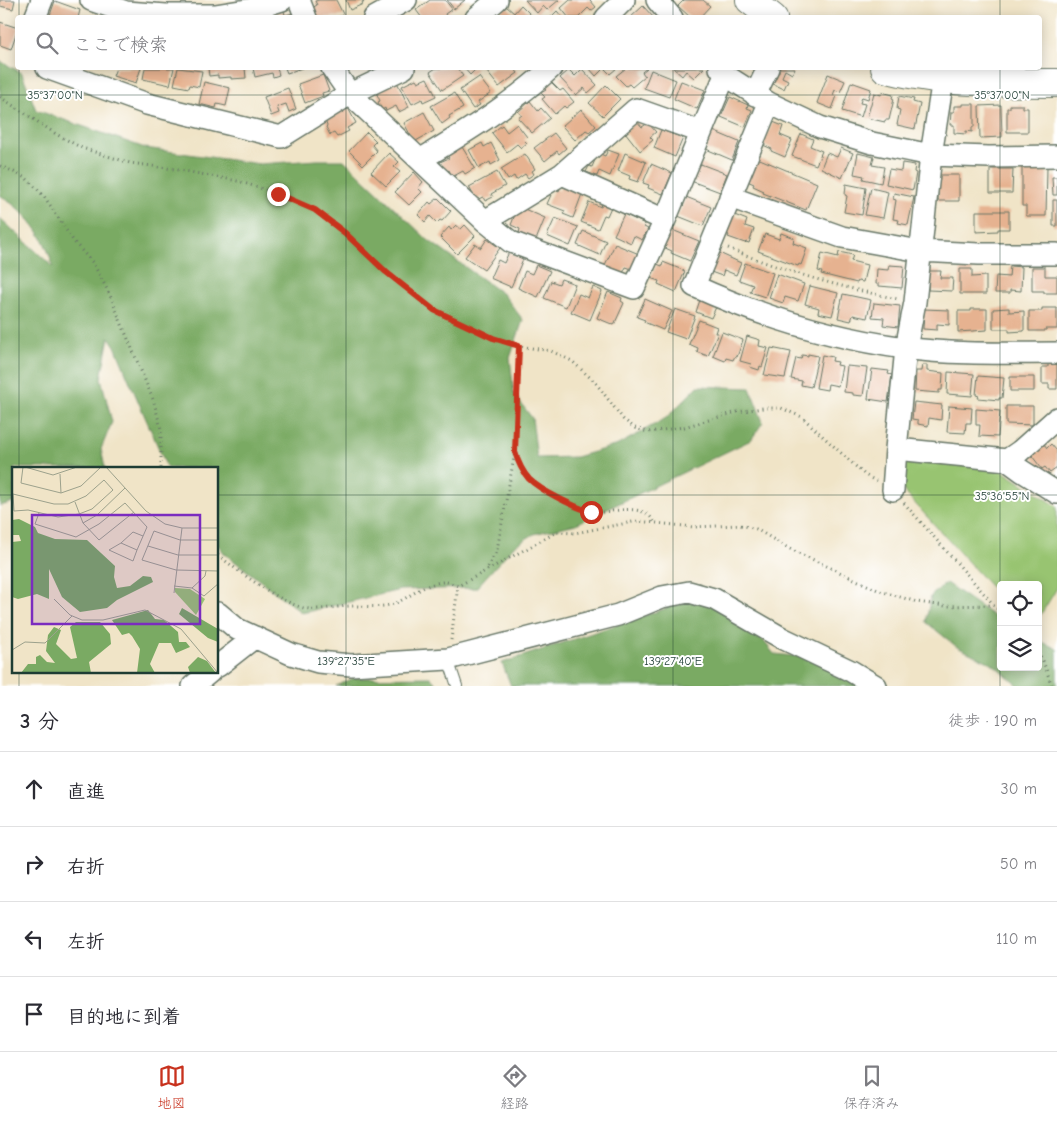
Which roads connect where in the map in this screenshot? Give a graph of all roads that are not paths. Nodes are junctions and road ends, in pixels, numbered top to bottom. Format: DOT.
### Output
graph roads {
  1 [pos="42,0"];
  2 [pos="91,0"];
  3 [pos="282,0"];
  4 [pos="299,0"];
  5 [pos="406,0"];
  6 [pos="497,0"];
  7 [pos="624,0"];
  8 [pos="657,0"];
  9 [pos="750,0"];
  10 [pos="36,15"];
  11 [pos="305,15"];
  12 [pos="379,15"];
  13 [pos="480,15"];
  14 [pos="609,15"];
  15 [pos="670,15"];
  16 [pos="769,15"];
  17 [pos="53,70"];
  18 [pos="333,70"];
  19 [pos="400,70"];
  20 [pos="550,70"];
  21 [pos="768,70"];
  22 [pos="892,70"];
  23 [pos="723,71"];
  24 [pos="943,79"];
  25 [pos="1057,83"];
  26 [pos="350,94"];
  27 [pos="762,99"];
  28 [pos="701,132"];
  29 [pos="931,155"];
  30 [pos="1057,156"];
  31 [pos="420,160"];
  32 [pos="562,174"];
  33 [pos="730,197"];
  34 [pos="665,220"];
  35 [pos="485,221"];
  36 [pos="920,251"];
  37 [pos="1057,254"];
  38 [pos="906,348"];
  39 [pos="1057,353"];
  40 [pos="1057,418"];
  41 [pos="896,449"];
  42 [pos="1007,460"];
  43 [pos="893,490"];
  44 [pos="1057,493"];
  45 [pos="219,614"];
  46 [pos="255,637"];
  47 [pos="448,659"];
  48 [pos="219,665"];
  49 [pos="208,674"];
  50 [pos="193,686"];
  51 [pos="457,686"];
  52 [pos="876,686"];
  1 -- 10 [label="street"];
  2 -- 3 [label="street"];
  4 -- 11 [label="street"];
  5 -- 12 [label="street"];
  6 -- 13 [label="street"];
  7 -- 14 [label="street"];
  8 -- 15 [label="street"];
  9 -- 16 [label="street"];
  17 -- 26 [label="street"];
  18 -- 26 [label="street"];
  19 -- 26 [label="street"];
  20 -- 31 [label="street"];
  21 -- 27 [label="street"];
  22 -- 24 [label="street"];
  23 -- 27 [label="street"];
  23 -- 28 [label="street"];
  24 -- 25 [label="street"];
  24 -- 29 [label="street"];
  26 -- 31 [label="street"];
  27 -- 29 [label="street"];
  27 -- 33 [label="street"];
  28 -- 32 [label="street"];
  28 -- 34 [label="street"];
  29 -- 30 [label="street"];
  29 -- 36 [label="street"];
  31 -- 35 [label="street"];
  32 -- 34 [label="street"];
  32 -- 35 [label="street"];
  33 -- 36 [label="street"];
  33 -- 38 [label="street"];
  34 -- 35 [label="street"];
  36 -- 37 [label="street"];
  36 -- 38 [label="street"];
  38 -- 39 [label="street"];
  38 -- 41 [label="street"];
  40 -- 42 [label="street"];
  41 -- 42 [label="street"];
  41 -- 43 [label="street"];
  42 -- 44 [label="street"];
  45 -- 46 [label="street"];
  46 -- 47 [label="street"];
  46 -- 48 [label="street"];
  47 -- 51 [label="lane"];
  47 -- 52 [label="street"];
  49 -- 50 [label="street"];
}
